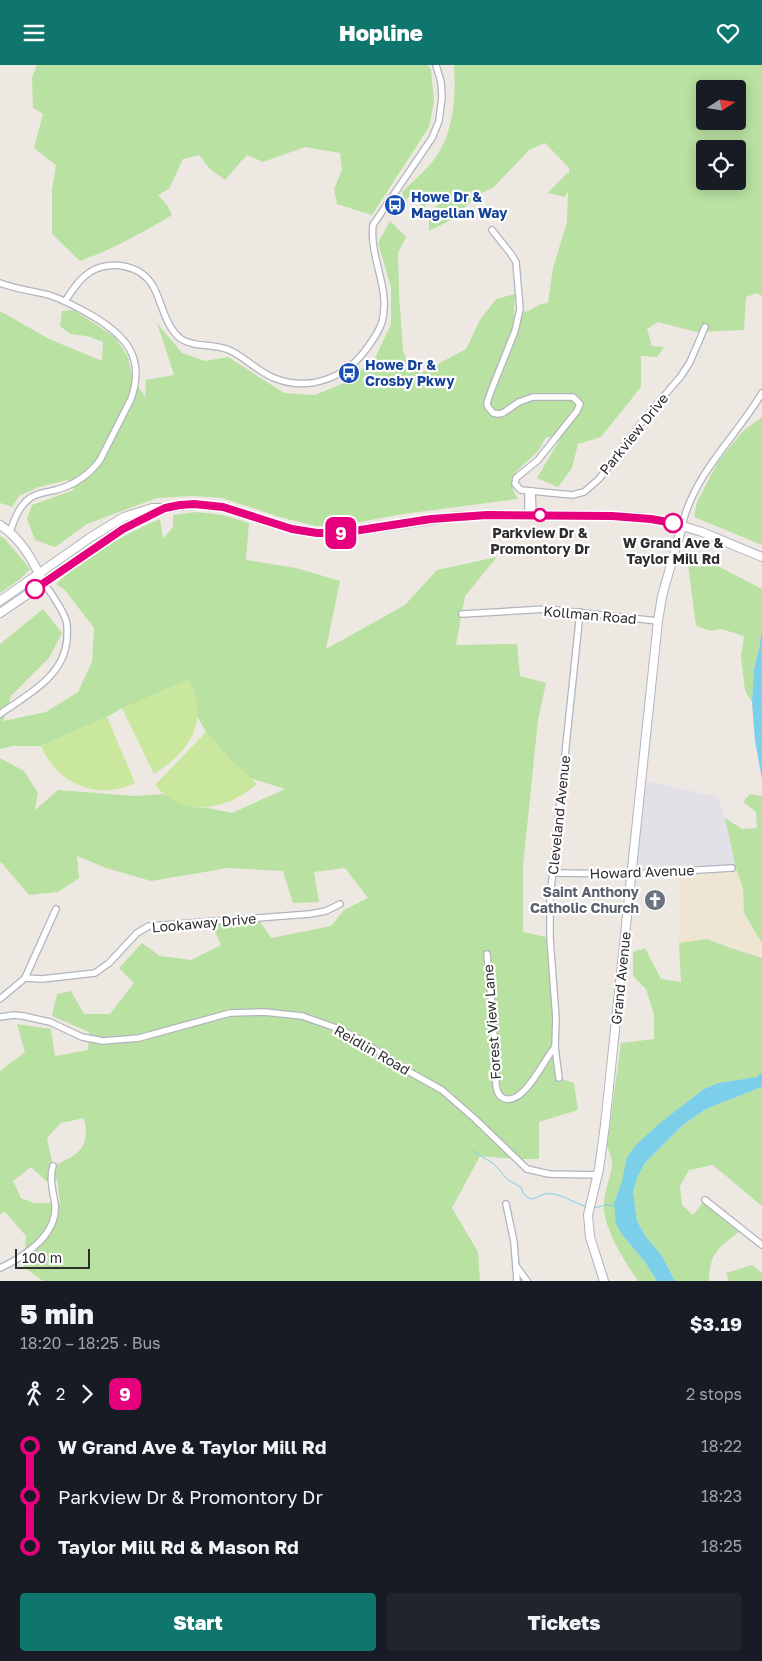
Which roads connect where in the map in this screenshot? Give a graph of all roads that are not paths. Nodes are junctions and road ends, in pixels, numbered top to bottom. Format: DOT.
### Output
graph roads {
  1 [pos="436,65"];
  2 [pos="492,231"];
  3 [pos="0,283"];
  4 [pos="65,301"];
  5 [pos="705,327"];
  6 [pos="762,393"];
  7 [pos="530,491"];
  8 [pos="165,508"];
  9 [pos="530,515"];
  10 [pos="0,525"];
  11 [pos="682,526"];
  12 [pos="10,532"];
  13 [pos="762,557"];
  14 [pos="40,574"];
  15 [pos="44,583"];
  16 [pos="0,601"];
  17 [pos="0,613"];
  18 [pos="580,613"];
  19 [pos="462,614"];
  20 [pos="658,621"];
  21 [pos="0,714"];
  22 [pos="732,868"];
  23 [pos="552,873"];
  24 [pos="631,875"];
  25 [pos="340,904"];
  26 [pos="56,909"];
  27 [pos="487,954"];
  28 [pos="25,978"];
  29 [pos="0,999"];
  30 [pos="0,1017"];
  31 [pos="555,1047"];
  32 [pos="559,1078"];
  33 [pos="53,1166"];
  34 [pos="598,1175"];
  35 [pos="705,1200"];
  36 [pos="506,1204"];
  37 [pos="762,1245"];
  38 [pos="516,1266"];
  39 [pos="0,1268"];
  40 [pos="517,1281"];
  41 [pos="527,1281"];
  42 [pos="604,1281"];
  1 -- 4 [label="street"];
  2 -- 7 [label="street"];
  3 -- 4 [label="street"];
  4 -- 12 [label="street"];
  5 -- 7 [label="street, Parkview Drive"];
  6 -- 11 [label="street"];
  7 -- 9 [label="street"];
  8 -- 9 [label="main road"];
  8 -- 14 [label="main road"];
  8 -- 15 [label="main road"];
  9 -- 11 [label="main road"];
  10 -- 12 [label="main road"];
  11 -- 13 [label="main road"];
  11 -- 20 [label="main road, Grand Avenue"];
  12 -- 14 [label="main road"];
  14 -- 15 [label="main road"];
  14 -- 16 [label="main road"];
  15 -- 17 [label="main road"];
  15 -- 21 [label="street"];
  18 -- 19 [label="street, Kollman Road"];
  18 -- 20 [label="street, Kollman Road"];
  18 -- 23 [label="street, Cleveland Avenue"];
  20 -- 24 [label="main road, Grand Avenue"];
  22 -- 24 [label="street, Howard Avenue"];
  23 -- 24 [label="street, Howard Avenue"];
  23 -- 31 [label="street, Cleveland Avenue"];
  24 -- 34 [label="main road, Grand Avenue"];
  25 -- 28 [label="street, Lookaway Drive"];
  26 -- 28 [label="street"];
  27 -- 31 [label="street, Forest View Lane"];
  28 -- 29 [label="street"];
  30 -- 34 [label="street, Reidlin Road"];
  31 -- 32 [label="street, Cleveland Avenue"];
  33 -- 39 [label="street"];
  34 -- 42 [label="main road, Grand Avenue"];
  35 -- 37 [label="street"];
  36 -- 38 [label="street"];
  38 -- 40 [label="street"];
  38 -- 41 [label="street"];
}
